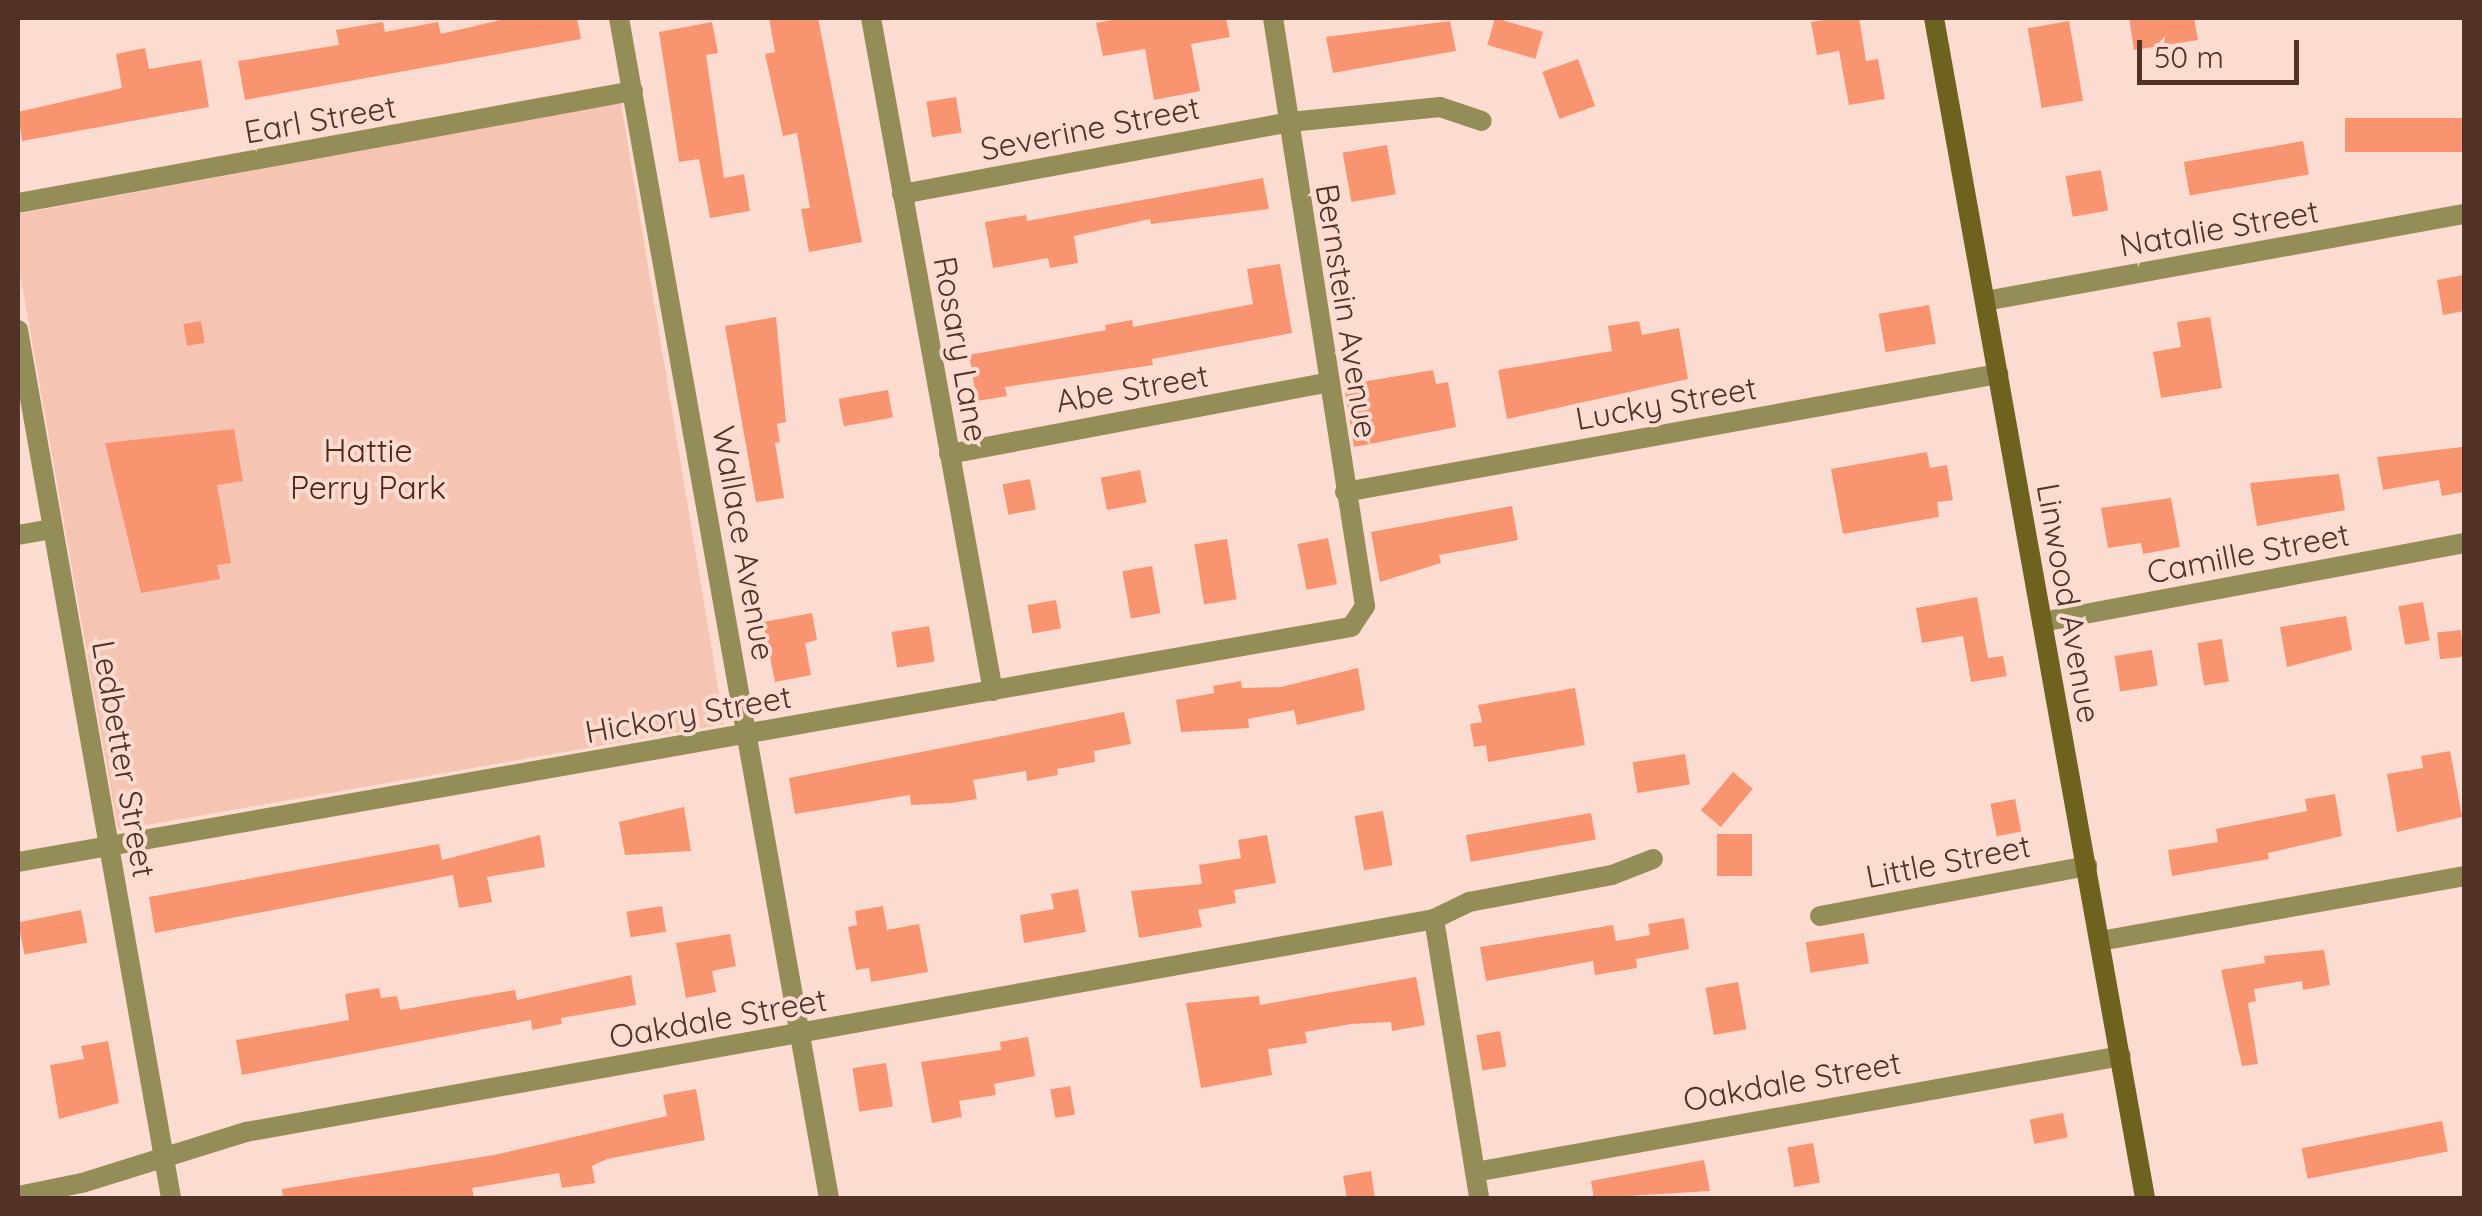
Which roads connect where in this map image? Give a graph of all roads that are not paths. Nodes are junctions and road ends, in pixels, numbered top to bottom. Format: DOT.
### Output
graph roads {
  1 [pos="619,18"];
  2 [pos="870,18"];
  3 [pos="1272,18"];
  4 [pos="1934,18"];
  5 [pos="632,91"];
  6 [pos="1482,121"];
  7 [pos="1290,122"];
  8 [pos="902,194"];
  9 [pos="18,203"];
  10 [pos="2464,214"];
  11 [pos="1985,302"];
  12 [pos="18,330"];
  13 [pos="1998,374"];
  14 [pos="1326,383"];
  15 [pos="949,454"];
  16 [pos="1345,492"];
  17 [pos="52,528"];
  18 [pos="18,535"];
  19 [pos="2464,543"];
  20 [pos="1362,613"];
  21 [pos="2042,622"];
  22 [pos="993,691"];
  23 [pos="748,733"];
  24 [pos="109,846"];
  25 [pos="1653,859"];
  26 [pos="18,862"];
  27 [pos="2087,866"];
  28 [pos="2464,876"];
  29 [pos="1820,916"];
  30 [pos="1434,920"];
  31 [pos="2100,941"];
  32 [pos="800,1036"];
  33 [pos="2120,1056"];
  34 [pos="164,1159"];
  35 [pos="1474,1172"];
  36 [pos="18,1196"];
  37 [pos="172,1198"];
  38 [pos="830,1198"];
  39 [pos="1479,1198"];
  40 [pos="2145,1198"];
  1 -- 5 [label="street, Wallace Avenue"];
  2 -- 8 [label="street, Rosary Lane"];
  3 -- 7 [label="street, Bernstein Avenue"];
  4 -- 11 [label="main road, Linwood Avenue"];
  5 -- 9 [label="street, Earl Street"];
  5 -- 23 [label="street, Wallace Avenue"];
  6 -- 7 [label="street, Severine Street"];
  7 -- 8 [label="street, Severine Street"];
  7 -- 14 [label="street, Bernstein Avenue"];
  8 -- 15 [label="street, Rosary Lane"];
  10 -- 11 [label="street, Natalie Street"];
  11 -- 13 [label="main road, Linwood Avenue"];
  12 -- 17 [label="street, Ledbetter Street"];
  13 -- 16 [label="street, Lucky Street"];
  13 -- 21 [label="main road, Linwood Avenue"];
  14 -- 15 [label="street, Abe Street"];
  14 -- 16 [label="street, Bernstein Avenue"];
  15 -- 22 [label="street, Rosary Lane"];
  16 -- 20 [label="street, Bernstein Avenue"];
  17 -- 18 [label="street"];
  17 -- 24 [label="street, Ledbetter Street"];
  19 -- 21 [label="street, Camille Street"];
  20 -- 22 [label="street, Hickory Street"];
  21 -- 27 [label="main road, Linwood Avenue"];
  22 -- 23 [label="street, Hickory Street"];
  23 -- 24 [label="street, Hickory Street"];
  23 -- 32 [label="street, Wallace Avenue"];
  24 -- 26 [label="street, Hickory Street"];
  24 -- 34 [label="street, Ledbetter Street"];
  25 -- 30 [label="street, Oakdale Street"];
  27 -- 29 [label="street, Little Street"];
  27 -- 31 [label="main road, Linwood Avenue"];
  28 -- 31 [label="street"];
  30 -- 32 [label="street, Oakdale Street"];
  30 -- 35 [label="street"];
  31 -- 33 [label="main road, Linwood Avenue"];
  32 -- 34 [label="street, Oakdale Street"];
  32 -- 38 [label="street, Wallace Avenue"];
  33 -- 35 [label="street, Oakdale Street"];
  33 -- 40 [label="main road, Linwood Avenue"];
  34 -- 36 [label="street, Oakdale Street"];
  34 -- 37 [label="street, Ledbetter Street"];
  35 -- 39 [label="street"];
}
